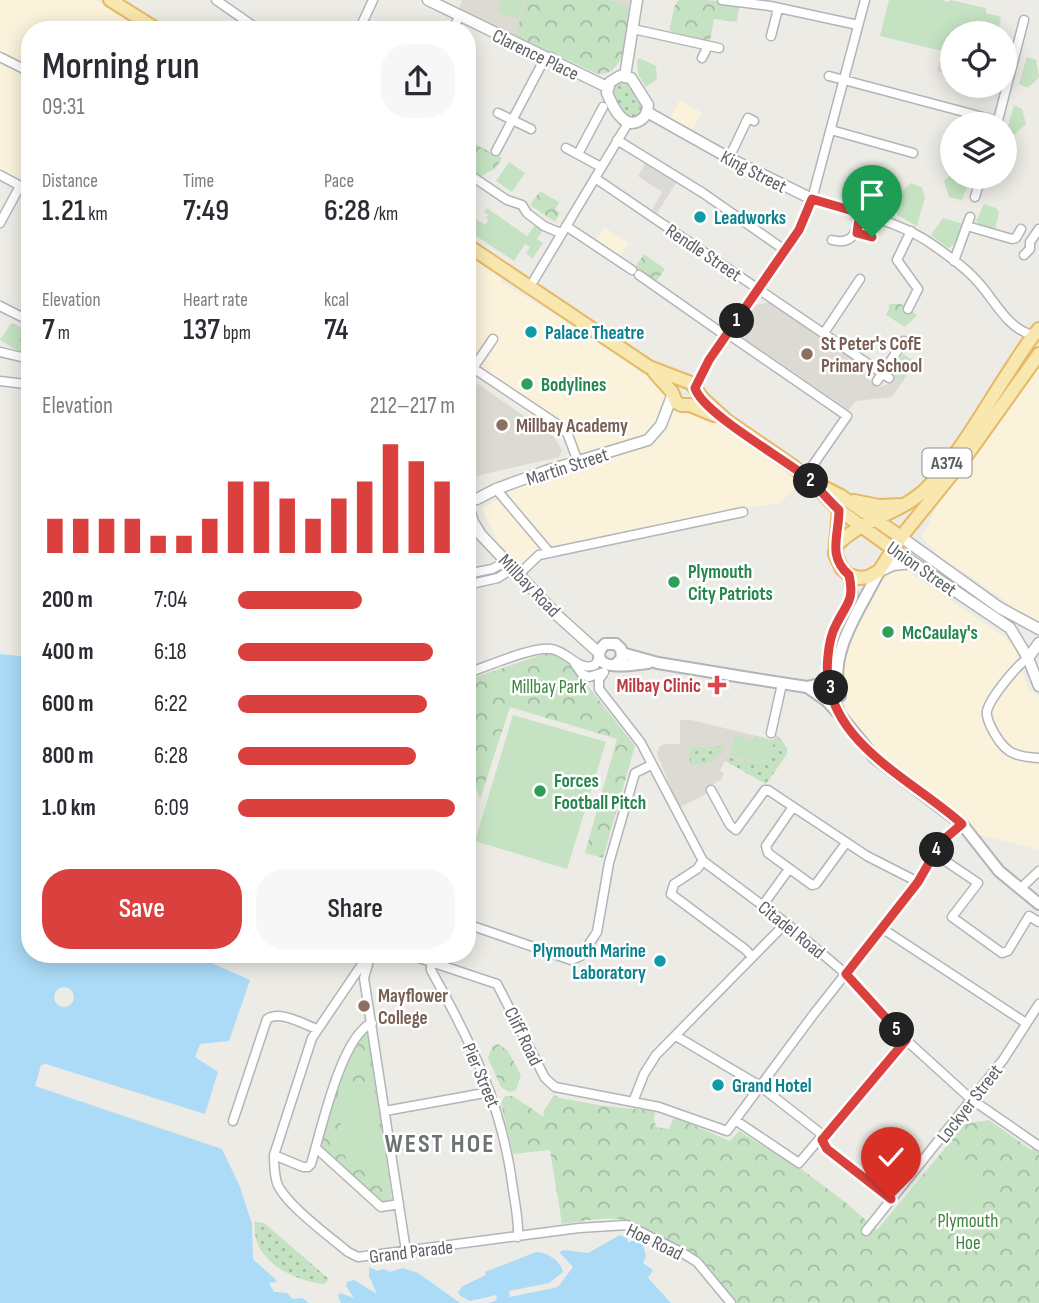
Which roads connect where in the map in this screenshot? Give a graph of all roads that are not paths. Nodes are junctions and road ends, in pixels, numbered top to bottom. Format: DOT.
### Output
graph roads {
  1 [pos="110,0"];
  2 [pos="216,0"];
  3 [pos="373,0"];
  4 [pos="428,0"];
  5 [pos="637,0"];
  6 [pos="722,0"];
  7 [pos="865,0"];
  8 [pos="778,9"];
  9 [pos="460,16"];
  10 [pos="144,21"];
  11 [pos="247,21"];
  12 [pos="363,21"];
  13 [pos="457,21"];
  14 [pos="470,21"];
  15 [pos="476,24"];
  16 [pos="858,25"];
  17 [pos="633,29"];
  18 [pos="1031,31"];
  19 [pos="771,36"];
  20 [pos="708,46"];
  21 [pos="719,48"];
  22 [pos="0,57"];
  23 [pos="545,58"];
  24 [pos="702,58"];
  25 [pos="21,68"];
  26 [pos="625,76"];
  27 [pos="829,76"];
  28 [pos="845,81"];
  29 [pos="607,87"];
  30 [pos="603,107"];
  31 [pos="647,112"];
  32 [pos="957,112"];
  33 [pos="1000,112"];
  34 [pos="498,113"];
  35 [pos="512,120"];
  36 [pos="754,121"];
  37 [pos="628,123"];
  38 [pos="531,129"];
  39 [pos="831,130"];
  40 [pos="617,140"];
  41 [pos="909,141"];
  42 [pos="566,148"];
  43 [pos="496,151"];
  44 [pos="578,154"];
  45 [pos="729,158"];
  46 [pos="601,167"];
  47 [pos="0,175"];
  48 [pos="595,177"];
  49 [pos="476,178"];
  50 [pos="20,186"];
  51 [pos="977,189"];
  52 [pos="975,197"];
  53 [pos="812,199"];
  54 [pos="860,213"];
  55 [pos="0,223"];
  56 [pos="565,229"];
  57 [pos="1021,229"];
  58 [pos="1039,229"];
  59 [pos="911,231"];
  60 [pos="857,233"];
  61 [pos="872,237"];
  62 [pos="832,240"];
  63 [pos="476,250"];
  64 [pos="786,251"];
  65 [pos="1024,255"];
  66 [pos="954,261"];
  67 [pos="860,279"];
  68 [pos="534,280"];
  69 [pos="758,289"];
  70 [pos="0,306"];
  71 [pos="908,309"];
  72 [pos="21,316"];
  73 [pos="1036,332"];
  74 [pos="824,333"];
  75 [pos="727,335"];
  76 [pos="493,339"];
  77 [pos="904,341"];
  78 [pos="0,352"];
  79 [pos="1039,354"];
  80 [pos="21,357"];
  81 [pos="476,359"];
  82 [pos="649,367"];
  83 [pos="476,370"];
  84 [pos="0,381"];
  85 [pos="21,383"];
  86 [pos="690,392"];
  87 [pos="672,394"];
  88 [pos="662,425"];
  89 [pos="578,462"];
  90 [pos="811,481"];
  91 [pos="496,489"];
  92 [pos="476,500"];
  93 [pos="840,503"];
  94 [pos="906,504"];
  95 [pos="743,512"];
  96 [pos="877,520"];
  97 [pos="862,526"];
  98 [pos="476,527"];
  99 [pos="476,532"];
  100 [pos="481,535"];
  101 [pos="901,537"];
  102 [pos="836,545"];
  103 [pos="893,549"];
  104 [pos="550,553"];
  105 [pos="913,564"];
  106 [pos="513,568"];
  107 [pos="879,571"];
  108 [pos="476,572"];
  109 [pos="849,575"];
  110 [pos="476,583"];
  111 [pos="1039,629"];
  112 [pos="580,634"];
  113 [pos="608,643"];
  114 [pos="1039,643"];
  115 [pos="622,653"];
  116 [pos="599,655"];
  117 [pos="1028,658"];
  118 [pos="574,661"];
  119 [pos="658,663"];
  120 [pos="610,668"];
  121 [pos="476,670"];
  122 [pos="828,675"];
  123 [pos="782,684"];
  124 [pos="820,684"];
  125 [pos="1039,686"];
  126 [pos="807,687"];
  127 [pos="835,690"];
  128 [pos="839,714"];
  129 [pos="848,726"];
  130 [pos="771,733"];
  131 [pos="1039,758"];
  132 [pos="651,765"];
  133 [pos="711,790"];
  134 [pos="793,807"];
  135 [pos="962,824"];
  136 [pos="846,843"];
  137 [pos="935,854"];
  138 [pos="703,861"];
  139 [pos="789,869"];
  140 [pos="1039,871"];
  141 [pos="918,882"];
  142 [pos="1021,888"];
  143 [pos="1039,904"];
  144 [pos="762,905"];
  145 [pos="1039,922"];
  146 [pos="786,923"];
  147 [pos="476,927"];
  148 [pos="883,929"];
  149 [pos="752,957"];
  150 [pos="364,963"];
  151 [pos="368,963"];
  152 [pos="431,963"];
  153 [pos="434,963"];
  154 [pos="846,974"];
  155 [pos="364,978"];
  156 [pos="351,981"];
  157 [pos="1039,1004"];
  158 [pos="372,1023"];
  159 [pos="1026,1023"];
  160 [pos="317,1029"];
  161 [pos="676,1036"];
  162 [pos="906,1040"];
  163 [pos="760,1086"];
  164 [pos="490,1091"];
  165 [pos="971,1099"];
  166 [pos="633,1102"];
  167 [pos="385,1111"];
  168 [pos="735,1120"];
  169 [pos="233,1121"];
  170 [pos="822,1138"];
  171 [pos="1037,1141"];
  172 [pos="316,1148"];
  173 [pos="274,1155"];
  174 [pos="891,1199"];
  175 [pos="399,1204"];
  176 [pos="866,1231"];
  177 [pos="518,1237"];
  178 [pos="406,1251"];
  179 [pos="731,1303"];
  1 -- 10 [label="main road"];
  2 -- 11 [label="street"];
  3 -- 12 [label="street"];
  4 -- 9 [label="street, Clarence Place"];
  5 -- 17 [label="street"];
  6 -- 8 [label="street"];
  7 -- 16 [label="street"];
  8 -- 16 [label="street"];
  8 -- 19 [label="street"];
  9 -- 13 [label="street"];
  9 -- 14 [label="street, Clarence Place"];
  15 -- 23 [label="street, Clarence Place"];
  16 -- 28 [label="street"];
  17 -- 20 [label="street"];
  17 -- 26 [label="street"];
  18 -- 33 [label="street"];
  20 -- 21 [label="street"];
  20 -- 24 [label="street"];
  22 -- 25 [label="street"];
  23 -- 29 [label="street, Clarence Place"];
  23 -- 35 [label="street"];
  26 -- 29 [label="street"];
  26 -- 31 [label="street"];
  27 -- 28 [label="street"];
  28 -- 32 [label="street"];
  28 -- 39 [label="street"];
  29 -- 37 [label="street"];
  30 -- 44 [label="street"];
  31 -- 37 [label="street"];
  31 -- 45 [label="street, King Street"];
  34 -- 35 [label="street"];
  35 -- 38 [label="street"];
  35 -- 43 [label="street"];
  36 -- 45 [label="street"];
  37 -- 40 [label="street"];
  39 -- 41 [label="street"];
  39 -- 53 [label="street"];
  40 -- 46 [label="street"];
  40 -- 64 [label="street"];
  42 -- 44 [label="street"];
  44 -- 46 [label="street"];
  45 -- 53 [label="street, King Street"];
  46 -- 48 [label="street"];
  47 -- 50 [label="street"];
  48 -- 56 [label="street"];
  48 -- 69 [label="street, Rendle Street"];
  49 -- 56 [label="street"];
  50 -- 55 [label="street"];
  51 -- 52 [label="street"];
  53 -- 54 [label="street, King Street"];
  53 -- 64 [label="street, Martin Street"];
  54 -- 59 [label="street, King Street"];
  54 -- 60 [label="street"];
  56 -- 68 [label="street"];
  56 -- 75 [label="street"];
  57 -- 66 [label="street"];
  58 -- 65 [label="street"];
  59 -- 66 [label="street, King Street"];
  59 -- 71 [label="street"];
  60 -- 61 [label="street"];
  60 -- 62 [label="street"];
  63 -- 82 [label="main road, Union Street"];
  64 -- 69 [label="street, Martin Street"];
  66 -- 73 [label="street, King Street"];
  67 -- 74 [label="street"];
  69 -- 74 [label="street, Rendle Street"];
  69 -- 75 [label="street, Martin Street"];
  70 -- 72 [label="street"];
  73 -- 94 [label="main road, A374"];
  74 -- 77 [label="street, Rendle Street"];
  75 -- 86 [label="street, Martin Street"];
  75 -- 90 [label="street"];
  76 -- 81 [label="street"];
  78 -- 80 [label="street"];
  79 -- 101 [label="main road, A374"];
  82 -- 86 [label="main road, Union Street"];
  82 -- 87 [label="main road, Union Street"];
  83 -- 89 [label="street"];
  84 -- 85 [label="street"];
  86 -- 87 [label="main road"];
  86 -- 87 [label="main road, Union Street"];
  86 -- 88 [label="street, Martin Street"];
  86 -- 90 [label="main road, Union Street"];
  87 -- 88 [label="street"];
  88 -- 89 [label="street, Martin Street"];
  89 -- 91 [label="street, Martin Street"];
  90 -- 93 [label="main road, Union Street"];
  91 -- 92 [label="street, Martin Street"];
  91 -- 104 [label="street"];
  93 -- 94 [label="main road"];
  93 -- 96 [label="main road, Union Street"];
  93 -- 97 [label="main road, Union Street"];
  93 -- 102 [label="main road"];
  94 -- 96 [label="main road, A374"];
  95 -- 104 [label="street"];
  96 -- 97 [label="main road, A374"];
  96 -- 101 [label="main road, Union Street"];
  97 -- 102 [label="main road, A374"];
  97 -- 103 [label="main road, Union Street"];
  98 -- 100 [label="street, Millbay Road"];
  99 -- 100 [label="street, Millbay Road"];
  100 -- 106 [label="street, Millbay Road"];
  101 -- 103 [label="main road, A374"];
  101 -- 111 [label="street, Union Street"];
  102 -- 109 [label="main road"];
  103 -- 105 [label="street, Union Street"];
  103 -- 107 [label="main road, A374"];
  104 -- 106 [label="street"];
  105 -- 107 [label="street"];
  105 -- 117 [label="street, Union Street"];
  106 -- 108 [label="street"];
  106 -- 110 [label="street"];
  106 -- 112 [label="street, Millbay Road"];
  107 -- 109 [label="main road"];
  107 -- 127 [label="main road"];
  109 -- 122 [label="main road"];
  112 -- 113 [label="street, Millbay Road"];
  112 -- 116 [label="street, Millbay Road"];
  113 -- 115 [label="main road"];
  113 -- 116 [label="main road"];
  114 -- 117 [label="street"];
  115 -- 119 [label="main road"];
  115 -- 120 [label="main road"];
  116 -- 118 [label="street"];
  116 -- 120 [label="main road"];
  117 -- 125 [label="street, Union Street"];
  117 -- 131 [label="street"];
  118 -- 120 [label="street"];
  118 -- 121 [label="street"];
  119 -- 120 [label="main road"];
  119 -- 123 [label="main road"];
  120 -- 132 [label="street, Citadel Road"];
  122 -- 124 [label="main road"];
  122 -- 127 [label="main road"];
  123 -- 126 [label="main road"];
  123 -- 130 [label="street"];
  124 -- 126 [label="main road"];
  124 -- 127 [label="main road"];
  126 -- 128 [label="main road"];
  127 -- 128 [label="main road"];
  127 -- 129 [label="main road"];
  128 -- 129 [label="main road"];
  129 -- 135 [label="main road"];
  132 -- 138 [label="street, Citadel Road"];
  132 -- 147 [label="street"];
  133 -- 134 [label="street"];
  134 -- 136 [label="street"];
  134 -- 139 [label="street"];
  135 -- 137 [label="street"];
  135 -- 142 [label="main road"];
  136 -- 139 [label="street"];
  136 -- 141 [label="street"];
  137 -- 141 [label="street"];
  137 -- 145 [label="street"];
  138 -- 144 [label="street, Citadel Road"];
  138 -- 149 [label="street"];
  139 -- 144 [label="street"];
  140 -- 142 [label="street"];
  141 -- 148 [label="street"];
  142 -- 143 [label="main road"];
  144 -- 146 [label="street, Citadel Road"];
  146 -- 149 [label="street"];
  146 -- 154 [label="street, Citadel Road"];
  148 -- 154 [label="street"];
  148 -- 159 [label="street"];
  149 -- 161 [label="street"];
  150 -- 156 [label="street"];
  151 -- 155 [label="street"];
  152 -- 164 [label="street, Pier Street"];
  153 -- 166 [label="street, Cliff Road"];
  154 -- 162 [label="street, Citadel Road"];
  154 -- 163 [label="street"];
  155 -- 156 [label="street"];
  155 -- 158 [label="street"];
  156 -- 160 [label="street"];
  157 -- 159 [label="street, Lockyer Street"];
  158 -- 167 [label="street"];
  158 -- 172 [label="street"];
  159 -- 165 [label="street, Lockyer Street"];
  160 -- 169 [label="street"];
  160 -- 173 [label="street"];
  161 -- 163 [label="street"];
  161 -- 166 [label="street"];
  162 -- 165 [label="street, Citadel Road"];
  162 -- 170 [label="street"];
  163 -- 168 [label="street"];
  163 -- 170 [label="street"];
  164 -- 167 [label="street"];
  164 -- 177 [label="street, Pier Street"];
  165 -- 171 [label="street, Citadel Road"];
  165 -- 174 [label="street, Lockyer Street"];
  166 -- 168 [label="street, Cliff Road"];
  167 -- 175 [label="street"];
  168 -- 170 [label="street"];
  170 -- 174 [label="street"];
  172 -- 173 [label="street"];
  172 -- 175 [label="street"];
  173 -- 178 [label="street, Grand Parade"];
  174 -- 176 [label="street, Lockyer Street"];
  175 -- 178 [label="street"];
  177 -- 178 [label="street, Grand Parade"];
  177 -- 179 [label="street, Hoe Road"];
}
